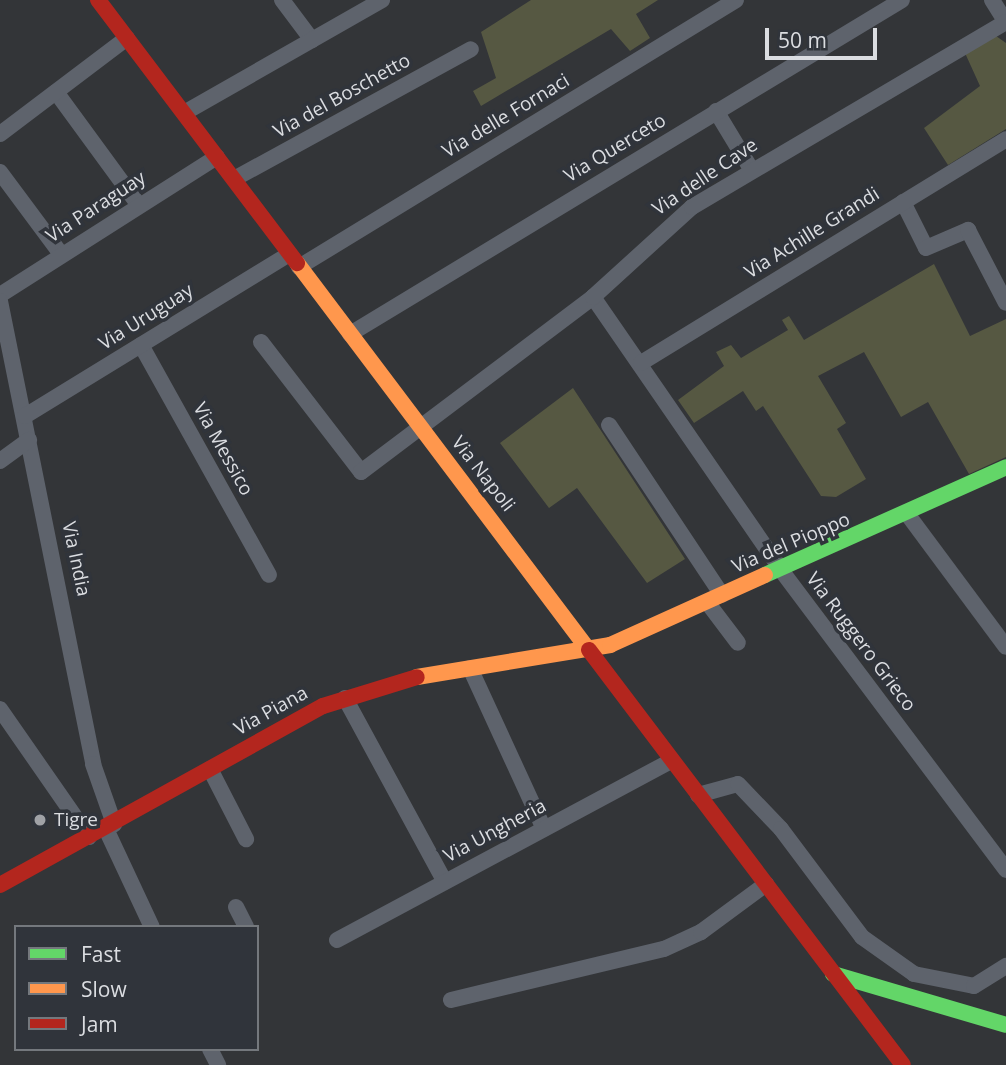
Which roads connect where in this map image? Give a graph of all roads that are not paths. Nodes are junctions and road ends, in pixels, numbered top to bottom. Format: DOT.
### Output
graph roads {
  1 [pos="98,0"];
  2 [pos="282,0"];
  3 [pos="382,0"];
  4 [pos="736,0"];
  5 [pos="902,0"];
  6 [pos="992,0"];
  7 [pos="1006,22"];
  8 [pos="127,38"];
  9 [pos="312,40"];
  10 [pos="471,49"];
  11 [pos="57,92"];
  12 [pos="716,111"];
  13 [pos="184,113"];
  14 [pos="0,134"];
  15 [pos="1006,139"];
  16 [pos="217,157"];
  17 [pos="751,169"];
  18 [pos="0,172"];
  19 [pos="234,179"];
  20 [pos="902,202"];
  21 [pos="138,204"];
  22 [pos="61,254"];
  23 [pos="289,254"];
  24 [pos="299,267"];
  25 [pos="0,295"];
  26 [pos="593,297"];
  27 [pos="0,301"];
  28 [pos="1006,303"];
  29 [pos="350,334"];
  30 [pos="261,342"];
  31 [pos="141,345"];
  32 [pos="641,363"];
  33 [pos="25,416"];
  34 [pos="609,425"];
  35 [pos="422,429"];
  36 [pos="29,440"];
  37 [pos="0,461"];
  38 [pos="1006,467"];
  39 [pos="908,515"];
  40 [pos="781,570"];
  41 [pos="269,575"];
  42 [pos="715,599"];
  43 [pos="738,643"];
  44 [pos="1006,647"];
  45 [pos="589,649"];
  46 [pos="470,668"];
  47 [pos="345,698"];
  48 [pos="0,709"];
  49 [pos="672,760"];
  50 [pos="210,769"];
  51 [pos="698,795"];
  52 [pos="110,827"];
  53 [pos="544,829"];
  54 [pos="89,837"];
  55 [pos="246,839"];
  56 [pos="1006,870"];
  57 [pos="444,882"];
  58 [pos="766,884"];
  59 [pos="0,886"];
  60 [pos="236,907"];
  61 [pos="151,925"];
  62 [pos="245,925"];
  63 [pos="337,940"];
  64 [pos="1006,966"];
  65 [pos="833,974"];
  66 [pos="451,1000"];
  67 [pos="1006,1024"];
  68 [pos="903,1065"];
  1 -- 8 [label="main road, Via Napoli"];
  2 -- 9 [label="street"];
  3 -- 9 [label="street"];
  4 -- 24 [label="street, Via delle Fornaci"];
  5 -- 12 [label="street, Via Querceto"];
  6 -- 7 [label="street"];
  7 -- 17 [label="street, Via delle Cave"];
  8 -- 11 [label="street"];
  8 -- 13 [label="main road, Via Napoli"];
  9 -- 13 [label="street"];
  10 -- 19 [label="street, Via del Boschetto"];
  11 -- 14 [label="street"];
  11 -- 21 [label="street"];
  12 -- 17 [label="street"];
  12 -- 29 [label="street, Via Querceto"];
  13 -- 16 [label="main road, Via Napoli"];
  15 -- 20 [label="street, Via Achille Grandi"];
  16 -- 19 [label="main road, Via Napoli"];
  16 -- 21 [label="street, Via Paraguay"];
  17 -- 26 [label="street, Via delle Cave"];
  18 -- 22 [label="street"];
  19 -- 23 [label="main road, Via Napoli"];
  20 -- 28 [label="street"];
  20 -- 32 [label="street, Via Achille Grandi"];
  21 -- 22 [label="street, Via Paraguay"];
  22 -- 25 [label="street, Via Paraguay"];
  23 -- 24 [label="main road, Via Napoli"];
  23 -- 31 [label="street, Via Uruguay"];
  24 -- 29 [label="main road, Via Napoli"];
  26 -- 32 [label="street, Via Ruggero Grieco"];
  26 -- 35 [label="street, Via delle Cave"];
  27 -- 33 [label="street, Via India"];
  29 -- 35 [label="main road, Via Napoli"];
  30 -- 35 [label="street, Via delle Cave"];
  31 -- 33 [label="street, Via Uruguay"];
  31 -- 41 [label="street, Via Messico"];
  32 -- 40 [label="street, Via Ruggero Grieco"];
  33 -- 36 [label="street, Via India"];
  34 -- 42 [label="street"];
  35 -- 45 [label="main road, Via Napoli"];
  36 -- 37 [label="street"];
  36 -- 52 [label="street, Via India"];
  38 -- 39 [label="main road, Via del Pioppo"];
  39 -- 40 [label="main road, Via del Pioppo"];
  39 -- 44 [label="street"];
  40 -- 42 [label="main road, Via del Pioppo"];
  40 -- 56 [label="street, Via Ruggero Grieco"];
  42 -- 43 [label="street"];
  42 -- 45 [label="main road, Via del Pioppo"];
  45 -- 46 [label="main road, Via Piana"];
  45 -- 49 [label="main road, Via Napoli"];
  46 -- 47 [label="main road, Via Piana"];
  46 -- 53 [label="street"];
  47 -- 50 [label="main road, Via Piana"];
  47 -- 57 [label="street"];
  48 -- 54 [label="street"];
  49 -- 51 [label="main road, Via Napoli"];
  49 -- 53 [label="street, Via Ungheria"];
  50 -- 52 [label="main road, Via Piana"];
  50 -- 55 [label="street"];
  51 -- 58 [label="main road, Via Napoli"];
  51 -- 64 [label="street"];
  52 -- 54 [label="main road, Via Piana"];
  52 -- 61 [label="street, Via India"];
  53 -- 57 [label="street, Via Ungheria"];
  54 -- 59 [label="main road, Via Piana"];
  57 -- 63 [label="street, Via Ungheria"];
  58 -- 65 [label="main road, Via Napoli"];
  58 -- 66 [label="street"];
  60 -- 62 [label="street"];
  65 -- 67 [label="main road"];
  65 -- 68 [label="main road, Via Napoli"];
}
